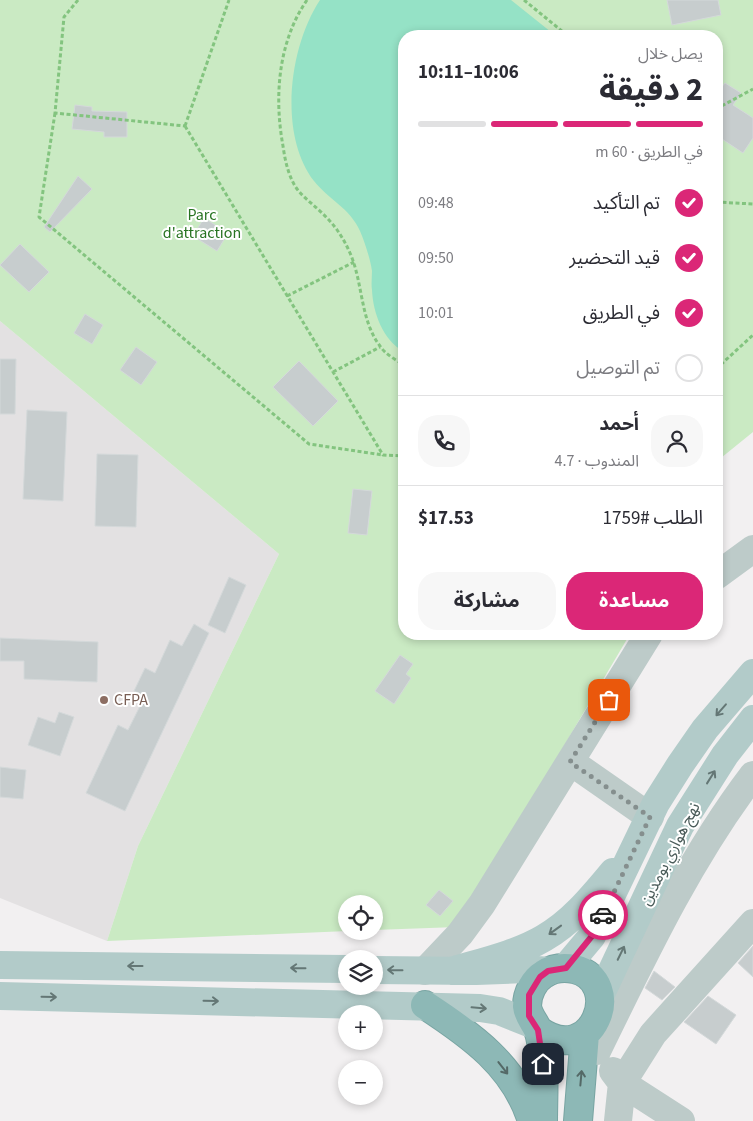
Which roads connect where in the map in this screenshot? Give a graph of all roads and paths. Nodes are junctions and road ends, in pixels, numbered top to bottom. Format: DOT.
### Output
graph roads {
  1 [pos="78,0"];
  2 [pos="229,0"];
  3 [pos="307,0"];
  4 [pos="524,0"];
  5 [pos="561,30"];
  6 [pos="753,89"];
  7 [pos="723,105"];
  8 [pos="54,113"];
  9 [pos="185,126"];
  10 [pos="723,202"];
  11 [pos="753,204"];
  12 [pos="354,262"];
  13 [pos="287,296"];
  14 [pos="753,335"];
  15 [pos="380,347"];
  16 [pos="398,360"];
  17 [pos="723,363"];
  18 [pos="333,372"];
  19 [pos="383,455"];
  20 [pos="398,456"];
  21 [pos="753,550"];
  22 [pos="723,571"];
  23 [pos="645,640"];
  24 [pos="753,674"];
  25 [pos="753,719"];
  26 [pos="570,762"];
  27 [pos="753,776"];
  28 [pos="650,817"];
  29 [pos="637,844"];
  30 [pos="753,924"];
  31 [pos="0,965"];
  32 [pos="338,969"];
  33 [pos="557,969"];
  34 [pos="383,970"];
  35 [pos="438,971"];
  36 [pos="0,996"];
  37 [pos="600,996"];
  38 [pos="425,1006"];
  39 [pos="536,1027"];
  40 [pos="591,1043"];
  41 [pos="622,1083"];
  42 [pos="532,1121"];
  43 [pos="543,1121"];
  44 [pos="578,1121"];
  45 [pos="618,1121"];
  46 [pos="681,1121"];
  1 -- 8 [label="path"];
  2 -- 9 [label="path"];
  3 -- 12 [label="path"];
  4 -- 5 [label="path"];
  6 -- 7 [label="path"];
  8 -- 9 [label="path"];
  8 -- 19 [label="path"];
  9 -- 13 [label="path"];
  10 -- 11 [label="path"];
  12 -- 13 [label="path"];
  12 -- 15 [label="path"];
  13 -- 18 [label="path"];
  14 -- 17 [label="path"];
  15 -- 16 [label="path"];
  15 -- 18 [label="path"];
  18 -- 19 [label="path"];
  19 -- 20 [label="path"];
  21 -- 22 [label="street"];
  23 -- 26 [label="street"];
  24 -- 28 [label="main road, نهج هواري بومدين, one-way"];
  37 -- 25 [label="main road, نهج هواري بومدين, one-way"];
  26 -- 28 [label="street"];
  26 -- 35 [label="street"];
  27 -- 40 [label="street"];
  28 -- 29 [label="main road, نهج هواري بومدين"];
  29 -- 33 [label="main road, نهج هواري بومدين"];
  29 -- 35 [label="main road, one-way"];
  30 -- 41 [label="street"];
  32 -- 31 [label="main road, one-way"];
  33 -- 35 [label="main road"];
  33 -- 37 [label="highway"];
  33 -- 39 [label="highway"];
  35 -- 34 [label="main road, one-way"];
  36 -- 38 [label="main road, one-way"];
  37 -- 40 [label="highway"];
  38 -- 39 [label="main road, one-way"];
  38 -- 42 [label="highway, one-way"];
  39 -- 40 [label="highway"];
  39 -- 43 [label="highway"];
  40 -- 41 [label="street"];
  44 -- 40 [label="highway, one-way"];
  41 -- 45 [label="street"];
  41 -- 46 [label="street"];
}
